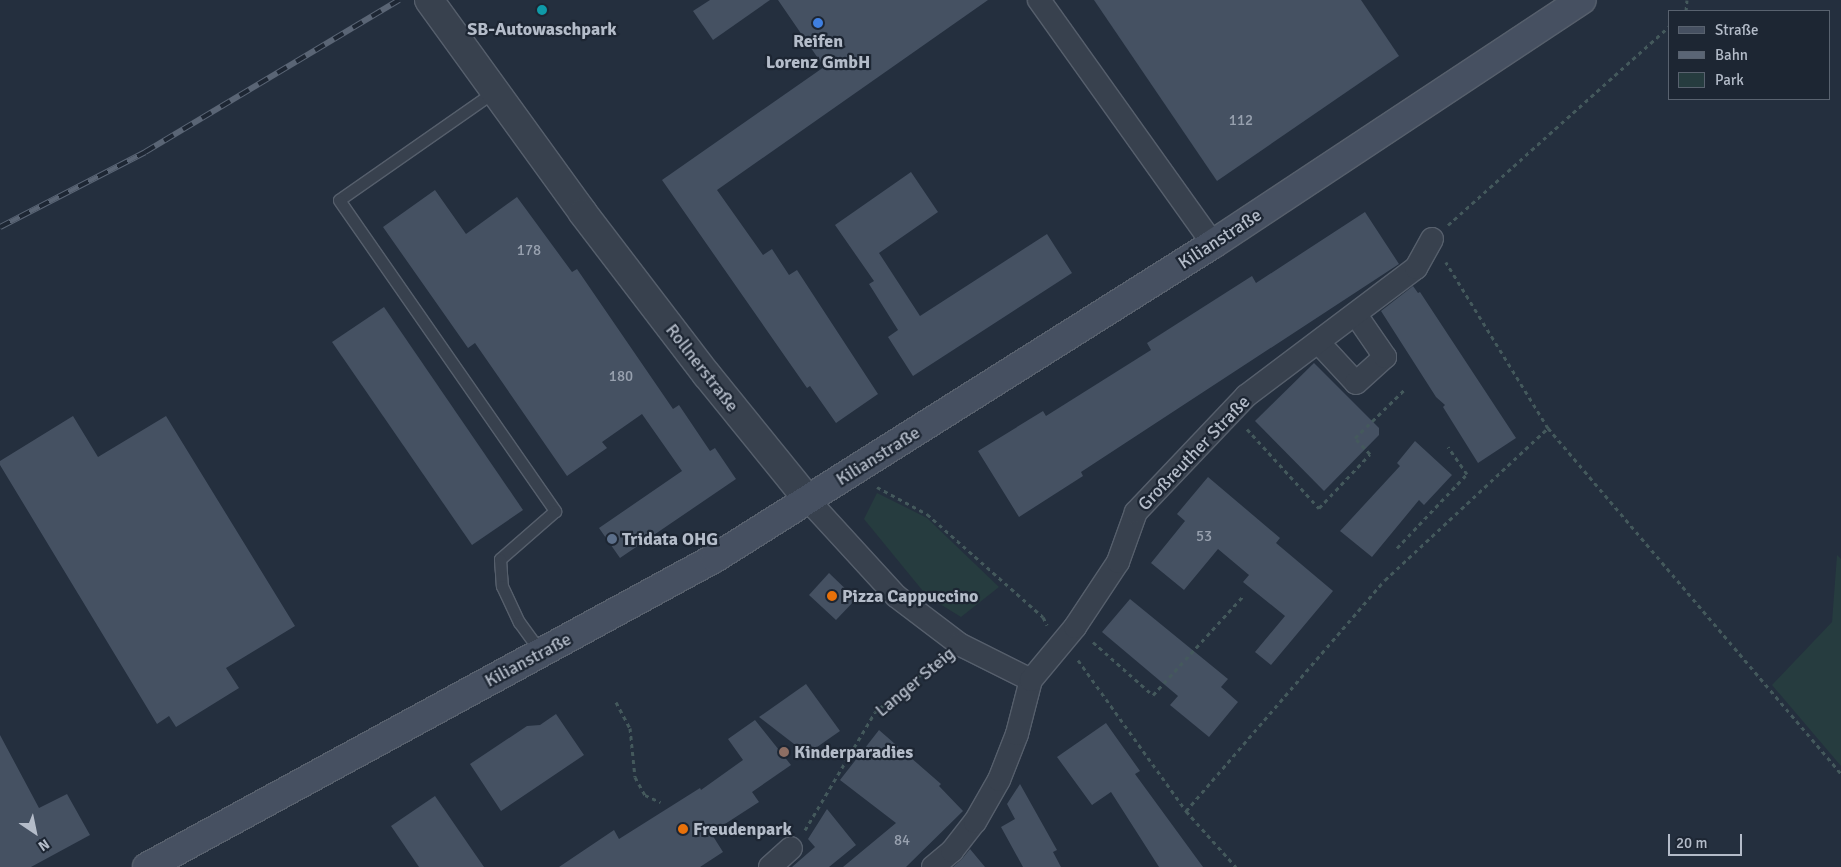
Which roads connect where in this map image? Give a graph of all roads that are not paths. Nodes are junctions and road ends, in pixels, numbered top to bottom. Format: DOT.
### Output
graph roads {
  1 [pos="429,0"];
  2 [pos="1039,0"];
  3 [pos="1582,0"];
  4 [pos="495,91"];
  5 [pos="1432,239"];
  6 [pos="1213,244"];
  7 [pos="1356,315"];
  8 [pos="1319,344"];
  9 [pos="809,501"];
  10 [pos="541,652"];
  11 [pos="1031,680"];
  12 [pos="791,848"];
  13 [pos="147,867"];
  14 [pos="770,867"];
  15 [pos="933,867"];
  1 -- 4 [label="street, Rollnerstraße"];
  2 -- 6 [label="street"];
  3 -- 6 [label="main road, Kilianstraße"];
  4 -- 9 [label="street, Rollnerstraße"];
  4 -- 10 [label="lane"];
  5 -- 7 [label="street, Großreuther Straße"];
  6 -- 9 [label="main road, Kilianstraße"];
  7 -- 8 [label="street, Großreuther Straße"];
  7 -- 8 [label="street"];
  8 -- 11 [label="street, Großreuther Straße"];
  9 -- 10 [label="main road, Kilianstraße"];
  9 -- 11 [label="street, Rollnerstraße"];
  10 -- 13 [label="main road, Kilianstraße"];
  11 -- 15 [label="street, Großreuther Straße"];
  12 -- 14 [label="street"];
}
